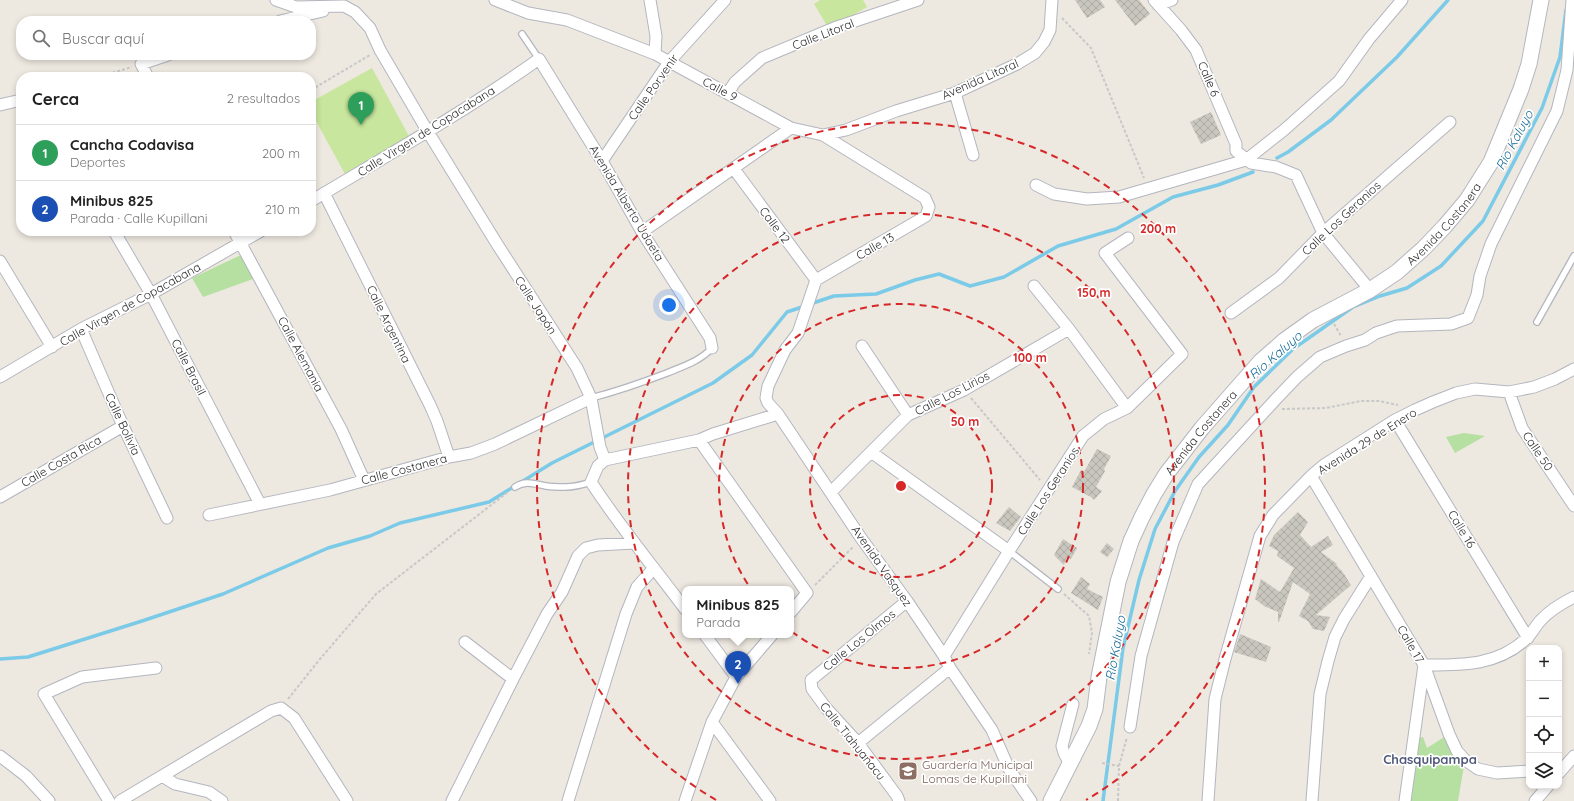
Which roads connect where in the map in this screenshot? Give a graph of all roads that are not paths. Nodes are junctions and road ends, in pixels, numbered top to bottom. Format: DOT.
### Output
graph roads {
  1 [pos="276,0"];
  2 [pos="495,0"];
  3 [pos="650,0"];
  4 [pos="725,0"];
  5 [pos="918,0"];
  6 [pos="1172,0"];
  7 [pos="1402,0"];
  8 [pos="1541,0"];
  9 [pos="1572,0"];
  10 [pos="1156,3"];
  11 [pos="344,6"];
  12 [pos="1051,6"];
  13 [pos="301,16"];
  14 [pos="522,34"];
  15 [pos="655,54"];
  16 [pos="539,59"];
  17 [pos="153,60"];
  18 [pos="668,62"];
  19 [pos="145,72"];
  20 [pos="728,92"];
  21 [pos="955,93"];
  22 [pos="16,101"];
  23 [pos="0,105"];
  24 [pos="1450,122"];
  25 [pos="792,128"];
  26 [pos="428,132"];
  27 [pos="823,135"];
  28 [pos="973,155"];
  29 [pos="602,161"];
  30 [pos="1249,161"];
  31 [pos="734,169"];
  32 [pos="1036,185"];
  33 [pos="324,193"];
  34 [pos="316,198"];
  35 [pos="929,207"];
  36 [pos="642,232"];
  37 [pos="1323,233"];
  38 [pos="117,236"];
  39 [pos="237,236"];
  40 [pos="253,236"];
  41 [pos="1128,238"];
  42 [pos="241,243"];
  43 [pos="1574,256"];
  44 [pos="0,261"];
  45 [pos="816,280"];
  46 [pos="1034,286"];
  47 [pos="1370,290"];
  48 [pos="151,294"];
  49 [pos="1230,313"];
  50 [pos="1537,322"];
  51 [pos="81,329"];
  52 [pos="1069,329"];
  53 [pos="862,346"];
  54 [pos="52,347"];
  55 [pos="712,348"];
  56 [pos="1574,369"];
  57 [pos="0,377"];
  58 [pos="1509,392"];
  59 [pos="592,402"];
  60 [pos="1127,408"];
  61 [pos="778,414"];
  62 [pos="908,415"];
  63 [pos="1395,420"];
  64 [pos="123,426"];
  65 [pos="699,440"];
  66 [pos="871,452"];
  67 [pos="449,457"];
  68 [pos="605,460"];
  69 [pos="1311,476"];
  70 [pos="364,480"];
  71 [pos="591,482"];
  72 [pos="515,486"];
  73 [pos="831,492"];
  74 [pos="0,497"];
  75 [pos="260,504"];
  76 [pos="1574,506"];
  77 [pos="209,515"];
  78 [pos="167,518"];
  79 [pos="634,543"];
  80 [pos="1008,551"];
  81 [pos="654,568"];
  82 [pos="1371,576"];
  83 [pos="1058,589"];
  84 [pos="1574,597"];
  85 [pos="907,601"];
  86 [pos="682,605"];
  87 [pos="794,608"];
  88 [pos="707,638"];
  89 [pos="769,638"];
  90 [pos="1528,638"];
  91 [pos="465,642"];
  92 [pos="944,656"];
  93 [pos="1424,665"];
  94 [pos="156,668"];
  95 [pos="950,668"];
  96 [pos="736,678"];
  97 [pos="513,679"];
  98 [pos="811,680"];
  99 [pos="1073,704"];
  100 [pos="712,722"];
  101 [pos="1130,727"];
  102 [pos="858,743"];
  103 [pos="0,756"];
  104 [pos="1573,758"];
  105 [pos="1562,762"];
  106 [pos="1070,764"];
  107 [pos="1562,770"];
  108 [pos="1526,772"];
  109 [pos="162,776"];
  110 [pos="1545,789"];
  111 [pos="49,801"];
  112 [pos="109,801"];
  113 [pos="120,801"];
  114 [pos="222,801"];
  115 [pos="347,801"];
  116 [pos="452,801"];
  117 [pos="568,801"];
  118 [pos="686,801"];
  119 [pos="770,801"];
  120 [pos="899,801"];
  121 [pos="1031,801"];
  122 [pos="1051,801"];
  123 [pos="1208,801"];
  124 [pos="1312,801"];
  125 [pos="1405,801"];
  126 [pos="1535,801"];
  1 -- 11 [label="street"];
  2 -- 15 [label="street, Calle 9"];
  3 -- 15 [label="street"];
  4 -- 18 [label="street, Calle Porvenir"];
  5 -- 20 [label="street, Calle Litoral"];
  6 -- 10 [label="street"];
  7 -- 30 [label="street"];
  8 -- 47 [label="main road, Avenida Costanera"];
  9 -- 101 [label="street"];
  10 -- 30 [label="street, Calle 6"];
  11 -- 13 [label="street"];
  11 -- 26 [label="street, Calle Japón"];
  12 -- 21 [label="street, Avenida Litoral"];
  14 -- 16 [label="lane"];
  15 -- 18 [label="street, Calle 9"];
  16 -- 26 [label="street, Calle Virgen de Copacabana"];
  16 -- 29 [label="street, Avenida Alberto Udaeta"];
  17 -- 19 [label="street"];
  18 -- 20 [label="street, Calle 9"];
  18 -- 29 [label="street, Calle Porvenir"];
  20 -- 25 [label="street, Calle 9"];
  21 -- 27 [label="street, Avenida Litoral"];
  21 -- 28 [label="street"];
  22 -- 23 [label="street"];
  24 -- 37 [label="street, Calle Los Geranios"];
  25 -- 27 [label="street, Calle 9"];
  25 -- 31 [label="street"];
  26 -- 33 [label="street, Calle Virgen de Copacabana"];
  26 -- 59 [label="street, Calle Japón"];
  27 -- 35 [label="street, Calle 9"];
  29 -- 36 [label="street, Avenida Alberto Udaeta"];
  30 -- 32 [label="street"];
  30 -- 37 [label="street"];
  31 -- 36 [label="street"];
  31 -- 45 [label="street, Calle 12"];
  33 -- 34 [label="street, Calle Virgen de Copacabana"];
  33 -- 67 [label="street, Calle Argentina"];
  35 -- 45 [label="street, Calle 13"];
  36 -- 55 [label="street, Avenida Alberto Udaeta"];
  37 -- 47 [label="street"];
  37 -- 49 [label="street, Calle Los Geranios"];
  38 -- 48 [label="street, Calle Brasil"];
  39 -- 42 [label="street, Calle Alemania"];
  40 -- 42 [label="street, Calle Virgen de Copacabana"];
  41 -- 60 [label="street, Calle Los Geranios"];
  42 -- 48 [label="street, Calle Virgen de Copacabana"];
  42 -- 70 [label="street, Calle Alemania"];
  43 -- 50 [label="lane"];
  44 -- 54 [label="street"];
  45 -- 61 [label="street, Avenida Vasquez"];
  46 -- 52 [label="street"];
  47 -- 106 [label="main road, Avenida Costanera"];
  48 -- 51 [label="street, Calle Virgen de Copacabana"];
  48 -- 75 [label="street, Calle Brasil"];
  51 -- 54 [label="street, Calle Virgen de Copacabana"];
  51 -- 64 [label="street, Calle Bolivia"];
  52 -- 60 [label="street"];
  52 -- 62 [label="street, Calle Los Lirios"];
  53 -- 62 [label="street"];
  54 -- 57 [label="street, Calle Virgen de Copacabana"];
  55 -- 59 [label="lane"];
  56 -- 58 [label="street, Avenida 29 de Enero"];
  58 -- 63 [label="street, Avenida 29 de Enero"];
  58 -- 76 [label="street, Calle 50"];
  59 -- 67 [label="street, Calle Costanera"];
  59 -- 68 [label="street, Calle Japón"];
  60 -- 80 [label="street, Calle Los Geranios"];
  61 -- 65 [label="street"];
  61 -- 73 [label="street, Avenida Vasquez"];
  62 -- 66 [label="street, Calle Los Lirios"];
  63 -- 69 [label="street, Avenida 29 de Enero"];
  63 -- 90 [label="street, Calle 16"];
  64 -- 74 [label="street, Calle Costa Rica"];
  64 -- 78 [label="street, Calle Bolivia"];
  65 -- 68 [label="street"];
  65 -- 87 [label="street"];
  66 -- 73 [label="street, Calle Los Lirios"];
  66 -- 80 [label="street"];
  67 -- 70 [label="street, Calle Costanera"];
  68 -- 71 [label="street"];
  69 -- 82 [label="street, Calle 17"];
  69 -- 123 [label="street, Avenida 29 de Enero"];
  70 -- 75 [label="street, Calle Costanera"];
  71 -- 72 [label="lane"];
  71 -- 79 [label="street"];
  73 -- 85 [label="street, Avenida Vasquez"];
  75 -- 77 [label="street, Calle Costanera"];
  79 -- 81 [label="street"];
  79 -- 97 [label="street"];
  80 -- 83 [label="lane"];
  80 -- 92 [label="street, Calle Los Geranios"];
  81 -- 86 [label="street"];
  81 -- 117 [label="street"];
  82 -- 93 [label="street, Calle 17"];
  82 -- 124 [label="street"];
  84 -- 90 [label="street"];
  85 -- 92 [label="street, Avenida Vasquez"];
  85 -- 98 [label="street, Calle Los Olmos"];
  88 -- 96 [label="street"];
  89 -- 96 [label="street"];
  90 -- 93 [label="street"];
  91 -- 97 [label="street"];
  92 -- 95 [label="street, Avenida Vasquez"];
  93 -- 108 [label="street, Calle 17"];
  93 -- 125 [label="street"];
  94 -- 112 [label="street"];
  95 -- 102 [label="street"];
  95 -- 121 [label="street, Avenida Vasquez"];
  96 -- 100 [label="street"];
  97 -- 116 [label="street"];
  98 -- 102 [label="street, Calle Tiahuanacu"];
  99 -- 106 [label="street"];
  100 -- 118 [label="street"];
  100 -- 119 [label="street"];
  102 -- 120 [label="street, Calle Tiahuanacu"];
  103 -- 111 [label="street"];
  104 -- 105 [label="street"];
  104 -- 107 [label="street"];
  106 -- 122 [label="main road, Avenida Costanera"];
  109 -- 113 [label="street"];
  109 -- 114 [label="street"];
  109 -- 115 [label="street"];
  110 -- 126 [label="street"];
}
